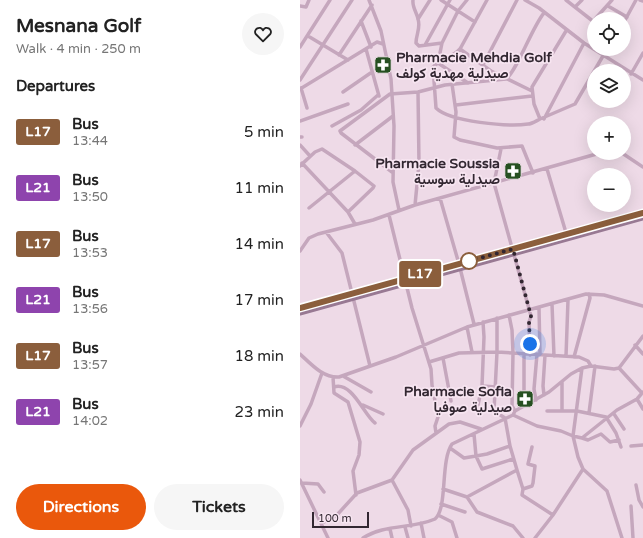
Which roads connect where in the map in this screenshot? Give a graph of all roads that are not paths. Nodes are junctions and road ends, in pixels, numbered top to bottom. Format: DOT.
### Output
graph roads {
  1 [pos="309,0"];
  2 [pos="330,0"];
  3 [pos="352,0"];
  4 [pos="370,0"];
  5 [pos="413,0"];
  6 [pos="430,0"];
  7 [pos="441,0"];
  8 [pos="467,0"];
  9 [pos="487,0"];
  10 [pos="517,0"];
  11 [pos="566,0"];
  12 [pos="582,0"];
  13 [pos="612,0"];
  14 [pos="636,0"];
  15 [pos="640,0"];
  16 [pos="528,1"];
  17 [pos="448,2"];
  18 [pos="643,2"];
  19 [pos="372,5"];
  20 [pos="300,6"];
  21 [pos="575,6"];
  22 [pos="608,6"];
  23 [pos="458,11"];
  24 [pos="602,12"];
  25 [pos="618,12"];
  26 [pos="630,12"];
  27 [pos="544,13"];
  28 [pos="587,15"];
  29 [pos="418,19"];
  30 [pos="361,21"];
  31 [pos="475,22"];
  32 [pos="566,30"];
  33 [pos="308,36"];
  34 [pos="442,43"];
  35 [pos="584,43"];
  36 [pos="383,44"];
  37 [pos="323,45"];
  38 [pos="424,45"];
  39 [pos="587,45"];
  40 [pos="300,47"];
  41 [pos="371,47"];
  42 [pos="366,49"];
  43 [pos="460,50"];
  44 [pos="339,55"];
  45 [pos="643,55"];
  46 [pos="601,56"];
  47 [pos="604,56"];
  48 [pos="348,60"];
  49 [pos="438,63"];
  50 [pos="616,64"];
  51 [pos="482,65"];
  52 [pos="372,72"];
  53 [pos="631,74"];
  54 [pos="506,79"];
  55 [pos="300,80"];
  56 [pos="643,80"];
  57 [pos="468,83"];
  58 [pos="452,84"];
  59 [pos="434,88"];
  60 [pos="300,89"];
  61 [pos="343,92"];
  62 [pos="418,92"];
  63 [pos="532,93"];
  64 [pos="393,94"];
  65 [pos="378,95"];
  66 [pos="380,101"];
  67 [pos="348,104"];
  68 [pos="456,105"];
  69 [pos="307,108"];
  70 [pos="393,116"];
  71 [pos="456,117"];
  72 [pos="542,119"];
  73 [pos="300,121"];
  74 [pos="332,126"];
  75 [pos="355,145"];
  76 [pos="300,146"];
  77 [pos="501,149"];
  78 [pos="310,156"];
  79 [pos="587,157"];
  80 [pos="631,159"];
  81 [pos="301,165"];
  82 [pos="643,167"];
  83 [pos="547,169"];
  84 [pos="355,171"];
  85 [pos="392,172"];
  86 [pos="533,173"];
  87 [pos="494,183"];
  88 [pos="329,192"];
  89 [pos="440,198"];
  90 [pos="415,204"];
  91 [pos="309,208"];
  92 [pos="399,210"];
  93 [pos="348,212"];
  94 [pos="643,213"];
  95 [pos="389,215"];
  96 [pos="643,218"];
  97 [pos="355,224"];
  98 [pos="326,232"];
  99 [pos="567,236"];
  100 [pos="300,251"];
  101 [pos="514,251"];
  102 [pos="460,266"];
  103 [pos="406,280"];
  104 [pos="589,294"];
  105 [pos="352,296"];
  106 [pos="568,300"];
  107 [pos="552,304"];
  108 [pos="643,306"];
  109 [pos="300,308"];
  110 [pos="539,308"];
  111 [pos="529,310"];
  112 [pos="300,313"];
  113 [pos="509,315"];
  114 [pos="498,318"];
  115 [pos="482,322"];
  116 [pos="474,324"];
  117 [pos="467,326"];
  118 [pos="643,336"];
  119 [pos="423,345"];
  120 [pos="635,345"];
  121 [pos="472,352"];
  122 [pos="483,352"];
  123 [pos="497,352"];
  124 [pos="513,353"];
  125 [pos="300,354"];
  126 [pos="524,354"];
  127 [pos="643,354"];
  128 [pos="530,355"];
  129 [pos="541,355"];
  130 [pos="554,356"];
  131 [pos="566,356"];
  132 [pos="574,357"];
  133 [pos="443,358"];
  134 [pos="429,362"];
  135 [pos="370,366"];
  136 [pos="593,366"];
  137 [pos="582,368"];
  138 [pos="619,368"];
  139 [pos="322,373"];
  140 [pos="343,376"];
  141 [pos="333,377"];
  142 [pos="562,382"];
  143 [pos="482,386"];
  144 [pos="334,387"];
  145 [pos="496,387"];
  146 [pos="371,392"];
  147 [pos="643,393"];
  148 [pos="544,395"];
  149 [pos="637,399"];
  150 [pos="536,400"];
  151 [pos="451,401"];
  152 [pos="362,404"];
  153 [pos="478,405"];
  154 [pos="526,405"];
  155 [pos="643,409"];
  156 [pos="547,410"];
  157 [pos="562,411"];
  158 [pos="577,411"];
  159 [pos="514,413"];
  160 [pos="589,413"];
  161 [pos="382,414"];
  162 [pos="614,414"];
  163 [pos="505,418"];
  164 [pos="607,418"];
  165 [pos="375,423"];
  166 [pos="300,426"];
  167 [pos="481,429"];
  168 [pos="624,429"];
  169 [pos="436,433"];
  170 [pos="474,434"];
  171 [pos="573,436"];
  172 [pos="582,438"];
  173 [pos="619,440"];
  174 [pos="643,445"];
  175 [pos="510,446"];
  176 [pos="631,446"];
  177 [pos="532,447"];
  178 [pos="621,447"];
  179 [pos="450,448"];
  180 [pos="476,456"];
  181 [pos="513,459"];
  182 [pos="583,469"];
  183 [pos="517,470"];
  184 [pos="392,480"];
  185 [pos="301,481"];
  186 [pos="636,485"];
  187 [pos="305,487"];
  188 [pos="300,488"];
  189 [pos="443,489"];
  190 [pos="523,489"];
  191 [pos="324,492"];
  192 [pos="356,495"];
  193 [pos="467,497"];
  194 [pos="441,504"];
  195 [pos="631,506"];
  196 [pos="643,507"];
  197 [pos="465,512"];
  198 [pos="438,515"];
  199 [pos="553,515"];
  200 [pos="322,523"];
  201 [pos="421,523"];
  202 [pos="411,526"];
  203 [pos="405,527"];
  204 [pos="390,529"];
  205 [pos="369,536"];
  206 [pos="328,538"];
  207 [pos="363,538"];
  208 [pos="392,538"];
  209 [pos="408,538"];
  210 [pos="424,538"];
  211 [pos="457,538"];
  212 [pos="523,538"];
  213 [pos="535,538"];
  214 [pos="622,538"];
  215 [pos="633,538"];
  1 -- 20 [label="street"];
  2 -- 33 [label="street"];
  3 -- 37 [label="street"];
  4 -- 19 [label="street"];
  5 -- 29 [label="street"];
  6 -- 29 [label="street"];
  7 -- 17 [label="street"];
  8 -- 23 [label="street"];
  9 -- 31 [label="street"];
  10 -- 51 [label="street"];
  11 -- 21 [label="street"];
  12 -- 21 [label="street"];
  13 -- 22 [label="street"];
  14 -- 26 [label="street"];
  15 -- 18 [label="street"];
  16 -- 27 [label="street"];
  17 -- 23 [label="street"];
  17 -- 38 [label="street"];
  19 -- 30 [label="street"];
  19 -- 36 [label="street"];
  21 -- 28 [label="street"];
  22 -- 24 [label="street"];
  22 -- 25 [label="street"];
  23 -- 31 [label="street"];
  23 -- 34 [label="street"];
  27 -- 32 [label="street"];
  27 -- 54 [label="street"];
  29 -- 38 [label="street"];
  30 -- 41 [label="street"];
  30 -- 44 [label="street"];
  31 -- 43 [label="street"];
  32 -- 35 [label="street"];
  32 -- 63 [label="street"];
  33 -- 37 [label="street"];
  33 -- 40 [label="street"];
  34 -- 38 [label="street"];
  34 -- 49 [label="street"];
  35 -- 39 [label="street"];
  35 -- 72 [label="street"];
  36 -- 41 [label="street"];
  36 -- 64 [label="street"];
  37 -- 44 [label="street"];
  37 -- 55 [label="street"];
  41 -- 42 [label="street"];
  42 -- 48 [label="street"];
  42 -- 52 [label="street"];
  43 -- 49 [label="street"];
  43 -- 51 [label="street"];
  44 -- 48 [label="street"];
  45 -- 53 [label="street"];
  46 -- 72 [label="street"];
  47 -- 50 [label="street"];
  48 -- 60 [label="street"];
  49 -- 57 [label="street"];
  49 -- 59 [label="street"];
  51 -- 54 [label="street"];
  52 -- 61 [label="street"];
  52 -- 65 [label="street"];
  53 -- 56 [label="street"];
  54 -- 57 [label="street"];
  54 -- 63 [label="street"];
  57 -- 58 [label="street"];
  58 -- 59 [label="street"];
  58 -- 68 [label="street"];
  59 -- 62 [label="street"];
  59 -- 71 [label="street"];
  60 -- 69 [label="street"];
  62 -- 64 [label="street"];
  62 -- 90 [label="street"];
  63 -- 68 [label="street"];
  63 -- 72 [label="street"];
  64 -- 66 [label="street"];
  64 -- 70 [label="street"];
  65 -- 66 [label="street"];
  65 -- 74 [label="street"];
  66 -- 75 [label="street"];
  67 -- 73 [label="street"];
  68 -- 71 [label="street"];
  70 -- 75 [label="street"];
  70 -- 85 [label="street"];
  71 -- 72 [label="street"];
  71 -- 77 [label="street"];
  75 -- 85 [label="street"];
  76 -- 78 [label="street"];
  77 -- 86 [label="street"];
  77 -- 87 [label="street"];
  78 -- 81 [label="street"];
  78 -- 84 [label="street"];
  79 -- 83 [label="street"];
  80 -- 82 [label="street"];
  81 -- 88 [label="street"];
  83 -- 86 [label="street"];
  83 -- 99 [label="street"];
  84 -- 88 [label="street"];
  84 -- 93 [label="street"];
  85 -- 92 [label="street"];
  86 -- 87 [label="street"];
  87 -- 89 [label="street"];
  87 -- 101 [label="street"];
  88 -- 91 [label="street"];
  88 -- 93 [label="street"];
  89 -- 90 [label="street"];
  89 -- 102 [label="street"];
  90 -- 92 [label="street"];
  92 -- 95 [label="street"];
  93 -- 97 [label="street"];
  94 -- 99 [label="main road"];
  95 -- 97 [label="street"];
  95 -- 103 [label="street"];
  96 -- 99 [label="main road"];
  97 -- 98 [label="street"];
  98 -- 100 [label="street"];
  98 -- 105 [label="street"];
  99 -- 101 [label="main road"];
  101 -- 102 [label="main road"];
  101 -- 111 [label="street"];
  102 -- 103 [label="main road"];
  102 -- 116 [label="street"];
  103 -- 105 [label="main road"];
  103 -- 119 [label="street"];
  104 -- 106 [label="street"];
  104 -- 108 [label="street"];
  104 -- 132 [label="street"];
  105 -- 109 [label="main road"];
  105 -- 112 [label="main road"];
  105 -- 135 [label="street"];
  106 -- 107 [label="street"];
  106 -- 131 [label="street"];
  107 -- 110 [label="street"];
  107 -- 130 [label="street"];
  110 -- 111 [label="street"];
  110 -- 129 [label="street"];
  111 -- 113 [label="street"];
  111 -- 128 [label="street"];
  113 -- 114 [label="street"];
  113 -- 124 [label="street"];
  114 -- 115 [label="street"];
  114 -- 123 [label="street"];
  115 -- 116 [label="street"];
  115 -- 122 [label="street"];
  116 -- 117 [label="street"];
  117 -- 119 [label="street"];
  117 -- 121 [label="street"];
  118 -- 120 [label="street"];
  119 -- 134 [label="street"];
  119 -- 135 [label="street"];
  120 -- 127 [label="street"];
  120 -- 138 [label="street"];
  121 -- 122 [label="street"];
  121 -- 133 [label="street"];
  122 -- 123 [label="street"];
  122 -- 143 [label="street"];
  123 -- 124 [label="street"];
  123 -- 145 [label="street"];
  124 -- 126 [label="street"];
  124 -- 159 [label="street"];
  125 -- 139 [label="street"];
  126 -- 128 [label="street"];
  126 -- 154 [label="street"];
  128 -- 129 [label="street"];
  129 -- 130 [label="street"];
  129 -- 148 [label="street"];
  129 -- 150 [label="street"];
  130 -- 131 [label="street"];
  131 -- 132 [label="street"];
  132 -- 136 [label="street"];
  133 -- 134 [label="street"];
  133 -- 151 [label="street"];
  134 -- 169 [label="street"];
  135 -- 140 [label="street"];
  136 -- 137 [label="street"];
  136 -- 138 [label="street"];
  136 -- 160 [label="street"];
  137 -- 142 [label="street"];
  137 -- 158 [label="street"];
  138 -- 147 [label="street"];
  139 -- 141 [label="street"];
  139 -- 166 [label="street"];
  140 -- 141 [label="street"];
  140 -- 146 [label="street"];
  141 -- 144 [label="street"];
  142 -- 148 [label="street"];
  142 -- 157 [label="street"];
  143 -- 145 [label="street"];
  143 -- 153 [label="street"];
  144 -- 152 [label="street"];
  144 -- 192 [label="street"];
  145 -- 163 [label="street"];
  147 -- 149 [label="street"];
  148 -- 150 [label="street"];
  149 -- 155 [label="street"];
  149 -- 162 [label="street"];
  150 -- 154 [label="street"];
  152 -- 161 [label="street"];
  152 -- 165 [label="street"];
  154 -- 159 [label="street"];
  156 -- 157 [label="street"];
  157 -- 158 [label="street"];
  158 -- 160 [label="street"];
  158 -- 171 [label="street"];
  159 -- 163 [label="street"];
  159 -- 171 [label="street"];
  160 -- 164 [label="street"];
  162 -- 164 [label="street"];
  162 -- 168 [label="street"];
  163 -- 167 [label="street"];
  163 -- 175 [label="street"];
  164 -- 172 [label="street"];
  164 -- 173 [label="street"];
  167 -- 169 [label="street"];
  167 -- 170 [label="street"];
  169 -- 184 [label="street"];
  170 -- 179 [label="street"];
  170 -- 180 [label="street"];
  171 -- 172 [label="street"];
  171 -- 182 [label="street"];
  172 -- 173 [label="street"];
  173 -- 178 [label="street"];
  174 -- 176 [label="street"];
  175 -- 180 [label="street"];
  175 -- 181 [label="street"];
  177 -- 190 [label="street"];
  179 -- 180 [label="street"];
  179 -- 189 [label="street"];
  180 -- 181 [label="street"];
  181 -- 183 [label="street"];
  182 -- 199 [label="street"];
  182 -- 214 [label="street"];
  183 -- 190 [label="street"];
  183 -- 193 [label="street"];
  184 -- 192 [label="street"];
  184 -- 202 [label="street"];
  185 -- 187 [label="street"];
  185 -- 191 [label="street"];
  186 -- 196 [label="street"];
  187 -- 188 [label="street"];
  187 -- 200 [label="street"];
  189 -- 193 [label="street"];
  189 -- 194 [label="street"];
  190 -- 199 [label="street"];
  192 -- 200 [label="street"];
  193 -- 212 [label="street"];
  194 -- 197 [label="street"];
  194 -- 198 [label="street"];
  195 -- 215 [label="street"];
  198 -- 201 [label="street"];
  198 -- 211 [label="street"];
  199 -- 213 [label="street"];
  200 -- 206 [label="street"];
  201 -- 202 [label="street"];
  201 -- 210 [label="street"];
  202 -- 203 [label="street"];
  203 -- 204 [label="street"];
  203 -- 209 [label="street"];
  204 -- 205 [label="street"];
  204 -- 208 [label="street"];
  205 -- 207 [label="street"];
}
